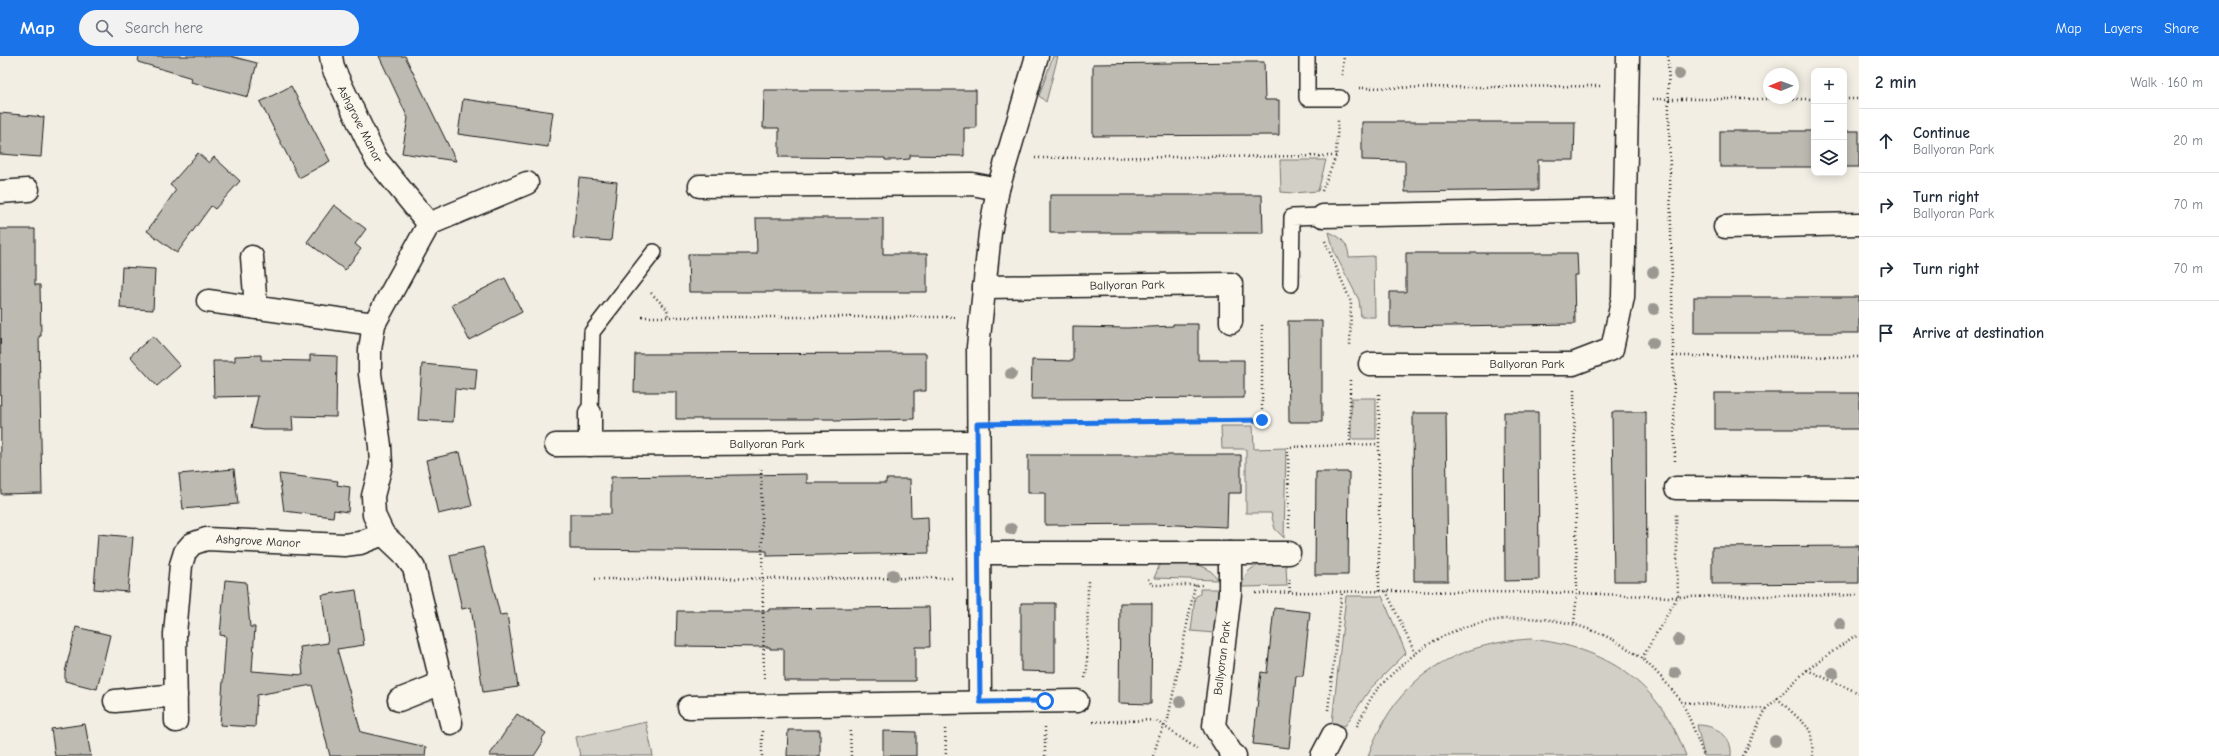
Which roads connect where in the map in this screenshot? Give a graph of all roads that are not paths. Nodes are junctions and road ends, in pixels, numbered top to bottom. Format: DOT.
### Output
graph roads {
  1 [pos="331,56"];
  2 [pos="1037,56"];
  3 [pos="1307,56"];
  4 [pos="1628,56"];
  5 [pos="1340,93"];
  6 [pos="527,183"];
  7 [pos="700,186"];
  8 [pos="998,189"];
  9 [pos="28,190"];
  10 [pos="0,192"];
  11 [pos="1624,210"];
  12 [pos="1323,216"];
  13 [pos="429,224"];
  14 [pos="1859,224"];
  15 [pos="1725,227"];
  16 [pos="654,252"];
  17 [pos="252,257"];
  18 [pos="1291,284"];
  19 [pos="984,287"];
  20 [pos="208,301"];
  21 [pos="256,308"];
  22 [pos="1231,322"];
  23 [pos="374,324"];
  24 [pos="1370,364"];
  25 [pos="590,414"];
  26 [pos="977,433"];
  27 [pos="556,445"];
  28 [pos="590,445"];
  29 [pos="1676,488"];
  30 [pos="1859,489"];
  31 [pos="383,534"];
  32 [pos="980,553"];
  33 [pos="1230,553"];
  34 [pos="1289,553"];
  35 [pos="442,683"];
  36 [pos="176,695"];
  37 [pos="399,700"];
  38 [pos="115,701"];
  39 [pos="1077,701"];
  40 [pos="980,702"];
  41 [pos="689,707"];
  42 [pos="176,721"];
  43 [pos="451,723"];
  44 [pos="1333,736"];
  45 [pos="1233,755"];
  46 [pos="1322,756"];
  1 -- 13 [label="street, Ashgrove Manor"];
  2 -- 8 [label="street"];
  3 -- 5 [label="lane"];
  4 -- 11 [label="street, Ballyoran Park"];
  6 -- 13 [label="street"];
  7 -- 8 [label="street"];
  8 -- 19 [label="street"];
  9 -- 10 [label="street"];
  11 -- 12 [label="street"];
  11 -- 24 [label="street, Ballyoran Park"];
  12 -- 18 [label="lane"];
  13 -- 23 [label="street"];
  14 -- 15 [label="street"];
  16 -- 25 [label="lane"];
  17 -- 21 [label="street"];
  19 -- 22 [label="street, Ballyoran Park"];
  19 -- 26 [label="street"];
  20 -- 21 [label="street"];
  21 -- 23 [label="street"];
  23 -- 31 [label="street"];
  25 -- 28 [label="street"];
  26 -- 28 [label="street, Ballyoran Park"];
  26 -- 32 [label="street"];
  27 -- 28 [label="street, Ballyoran Park"];
  29 -- 30 [label="street"];
  31 -- 35 [label="street"];
  31 -- 36 [label="street, Ashgrove Manor"];
  32 -- 33 [label="street"];
  32 -- 40 [label="street"];
  33 -- 34 [label="street"];
  33 -- 45 [label="street, Ballyoran Park"];
  35 -- 37 [label="street"];
  35 -- 43 [label="street"];
  36 -- 38 [label="street"];
  36 -- 42 [label="street, Ashgrove Manor"];
  39 -- 40 [label="street"];
  40 -- 41 [label="street"];
  44 -- 46 [label="street"];
}
